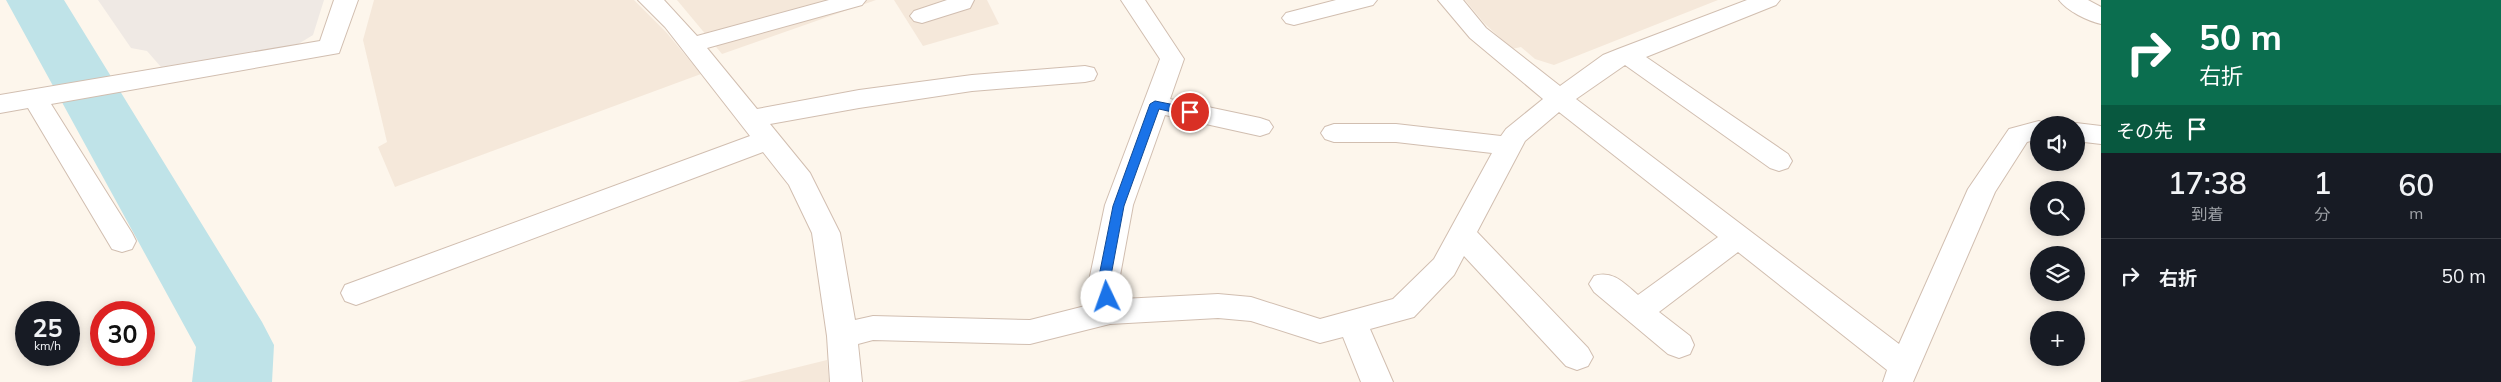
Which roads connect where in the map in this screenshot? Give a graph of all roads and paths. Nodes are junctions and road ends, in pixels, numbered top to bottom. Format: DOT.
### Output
graph roads {
  1 [pos="346,0"];
  2 [pos="650,0"];
  3 [pos="854,0"];
  4 [pos="962,0"];
  5 [pos="1133,0"];
  6 [pos="1365,0"];
  7 [pos="1450,0"];
  8 [pos="1768,0"];
  9 [pos="2071,0"];
  10 [pos="922,16"];
  11 [pos="2101,17"];
  12 [pos="1294,18"];
  13 [pos="691,45"];
  14 [pos="1627,55"];
  15 [pos="1085,74"];
  16 [pos="43,95"];
  17 [pos="1559,99"];
  18 [pos="0,104"];
  19 [pos="1155,104"];
  20 [pos="1260,127"];
  21 [pos="759,129"];
  22 [pos="1334,132"];
  23 [pos="2030,132"];
  24 [pos="2085,133"];
  25 [pos="2101,135"];
  26 [pos="1509,146"];
  27 [pos="1779,162"];
  28 [pos="1462,235"];
  29 [pos="1738,237"];
  30 [pos="122,242"];
  31 [pos="1604,284"];
  32 [pos="356,293"];
  33 [pos="1638,311"];
  34 [pos="1110,312"];
  35 [pos="1353,324"];
  36 [pos="842,336"];
  37 [pos="1679,345"];
  38 [pos="1577,357"];
  39 [pos="1901,374"];
  40 [pos="846,382"];
  41 [pos="1377,382"];
  1 -- 16 [label="street"];
  2 -- 13 [label="street"];
  3 -- 13 [label="street"];
  4 -- 10 [label="street"];
  5 -- 19 [label="street"];
  6 -- 12 [label="street"];
  7 -- 17 [label="street"];
  8 -- 14 [label="street"];
  9 -- 11 [label="street"];
  13 -- 21 [label="street"];
  14 -- 17 [label="street"];
  14 -- 27 [label="street"];
  15 -- 21 [label="street"];
  16 -- 18 [label="street"];
  16 -- 30 [label="street"];
  17 -- 26 [label="street"];
  17 -- 29 [label="street"];
  19 -- 20 [label="street"];
  19 -- 34 [label="street"];
  21 -- 32 [label="street"];
  21 -- 36 [label="street"];
  22 -- 26 [label="street"];
  23 -- 39 [label="street"];
  24 -- 25 [label="street"];
  26 -- 28 [label="street"];
  28 -- 35 [label="street"];
  28 -- 38 [label="street"];
  29 -- 33 [label="street"];
  29 -- 39 [label="street"];
  31 -- 33 [label="street"];
  33 -- 37 [label="street"];
  34 -- 35 [label="street"];
  34 -- 36 [label="street"];
  35 -- 41 [label="street"];
  36 -- 40 [label="street"];
}
